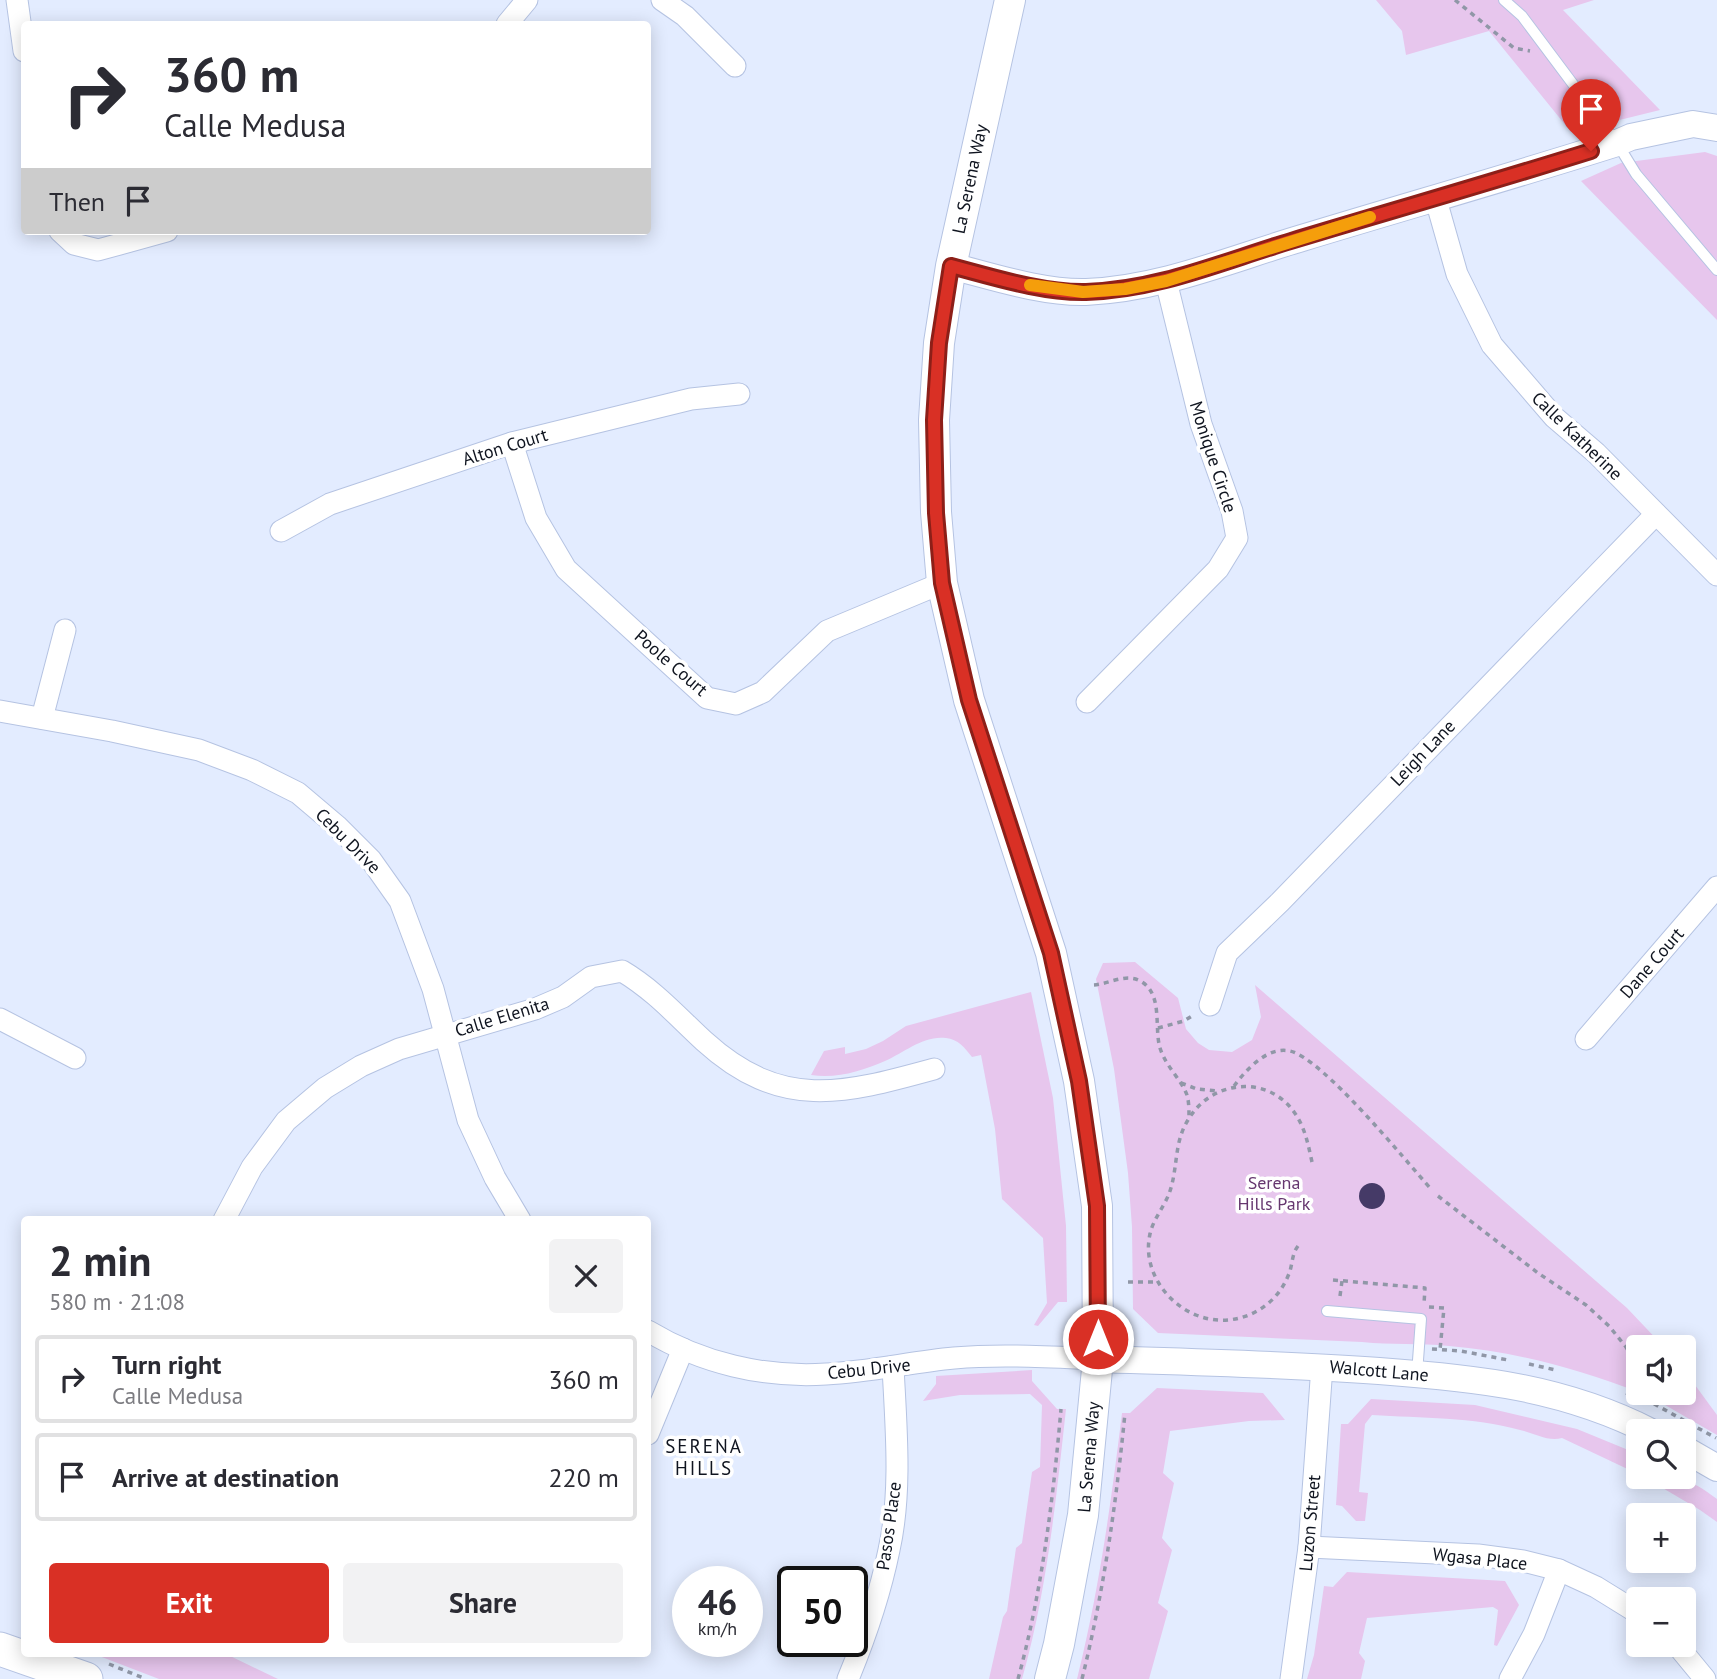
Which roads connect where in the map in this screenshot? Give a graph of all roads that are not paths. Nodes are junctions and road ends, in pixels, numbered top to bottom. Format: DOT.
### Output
graph roads {
  1 [pos="17,0"];
  2 [pos="527,0"];
  3 [pos="662,0"];
  4 [pos="1010,0"];
  5 [pos="1504,0"];
  6 [pos="510,21"];
  7 [pos="21,29"];
  8 [pos="735,66"];
  9 [pos="1717,128"];
  10 [pos="1618,143"];
  11 [pos="1436,200"];
  12 [pos="64,235"];
  13 [pos="152,235"];
  14 [pos="951,266"];
  15 [pos="1717,270"];
  16 [pos="1166,281"];
  17 [pos="739,394"];
  18 [pos="512,443"];
  19 [pos="1656,514"];
  20 [pos="281,531"];
  21 [pos="1717,575"];
  22 [pos="942,583"];
  23 [pos="65,630"];
  24 [pos="1087,702"];
  25 [pos="0,711"];
  26 [pos="42,718"];
  27 [pos="1717,887"];
  28 [pos="1210,1005"];
  29 [pos="0,1019"];
  30 [pos="446,1034"];
  31 [pos="1586,1039"];
  32 [pos="75,1058"];
  33 [pos="934,1069"];
  34 [pos="226,1216"];
  35 [pos="518,1216"];
  36 [pos="1327,1311"];
  37 [pos="651,1333"];
  38 [pos="683,1349"];
  39 [pos="1098,1359"];
  40 [pos="1322,1366"];
  41 [pos="893,1367"];
  42 [pos="1416,1374"];
  43 [pos="1626,1419"];
  44 [pos="651,1427"];
  45 [pos="1696,1456"];
  46 [pos="1717,1468"];
  47 [pos="1310,1547"];
  48 [pos="1559,1570"];
  49 [pos="1626,1606"];
  50 [pos="0,1649"];
  51 [pos="21,1654"];
  52 [pos="35,1657"];
  53 [pos="1686,1657"];
  54 [pos="97,1671"];
  55 [pos="848,1679"];
  56 [pos="1050,1679"];
  57 [pos="1291,1679"];
  58 [pos="1510,1679"];
  59 [pos="1705,1679"];
  1 -- 7 [label="street"];
  2 -- 6 [label="street"];
  3 -- 8 [label="street"];
  4 -- 14 [label="main road, La Serena Way"];
  5 -- 10 [label="lane"];
  9 -- 10 [label="street"];
  10 -- 11 [label="street"];
  10 -- 15 [label="lane"];
  11 -- 16 [label="street"];
  11 -- 19 [label="street, Calle Katherine"];
  12 -- 13 [label="street"];
  14 -- 16 [label="street"];
  14 -- 22 [label="main road, La Serena Way"];
  16 -- 24 [label="street, Monique Circle"];
  17 -- 18 [label="street, Alton Court"];
  18 -- 20 [label="street, Alton Court"];
  18 -- 22 [label="street, Poole Court"];
  19 -- 21 [label="street, Calle Katherine"];
  19 -- 28 [label="street, Leigh Lane"];
  22 -- 39 [label="main road, La Serena Way"];
  23 -- 26 [label="street"];
  25 -- 26 [label="street, Cebu Drive"];
  26 -- 30 [label="street, Cebu Drive"];
  27 -- 31 [label="street, Dane Court"];
  29 -- 32 [label="street"];
  30 -- 33 [label="street, Calle Elenita"];
  30 -- 34 [label="street, Calle Elenita"];
  30 -- 35 [label="street, Cebu Drive"];
  36 -- 42 [label="lane"];
  37 -- 38 [label="street, Cebu Drive"];
  38 -- 41 [label="street, Cebu Drive"];
  38 -- 44 [label="street"];
  39 -- 40 [label="street, Walcott Lane"];
  39 -- 41 [label="street, Cebu Drive"];
  39 -- 56 [label="main road, La Serena Way"];
  40 -- 42 [label="street, Walcott Lane"];
  40 -- 47 [label="street, Luzon Street"];
  41 -- 55 [label="street, Pasos Place"];
  42 -- 43 [label="street, Walcott Lane"];
  45 -- 46 [label="street"];
  47 -- 48 [label="street, Wgasa Place"];
  47 -- 57 [label="street, Luzon Street"];
  48 -- 49 [label="street, Wgasa Place"];
  48 -- 58 [label="street"];
  50 -- 51 [label="main road"];
  52 -- 54 [label="main road"];
  53 -- 59 [label="street"];
}
